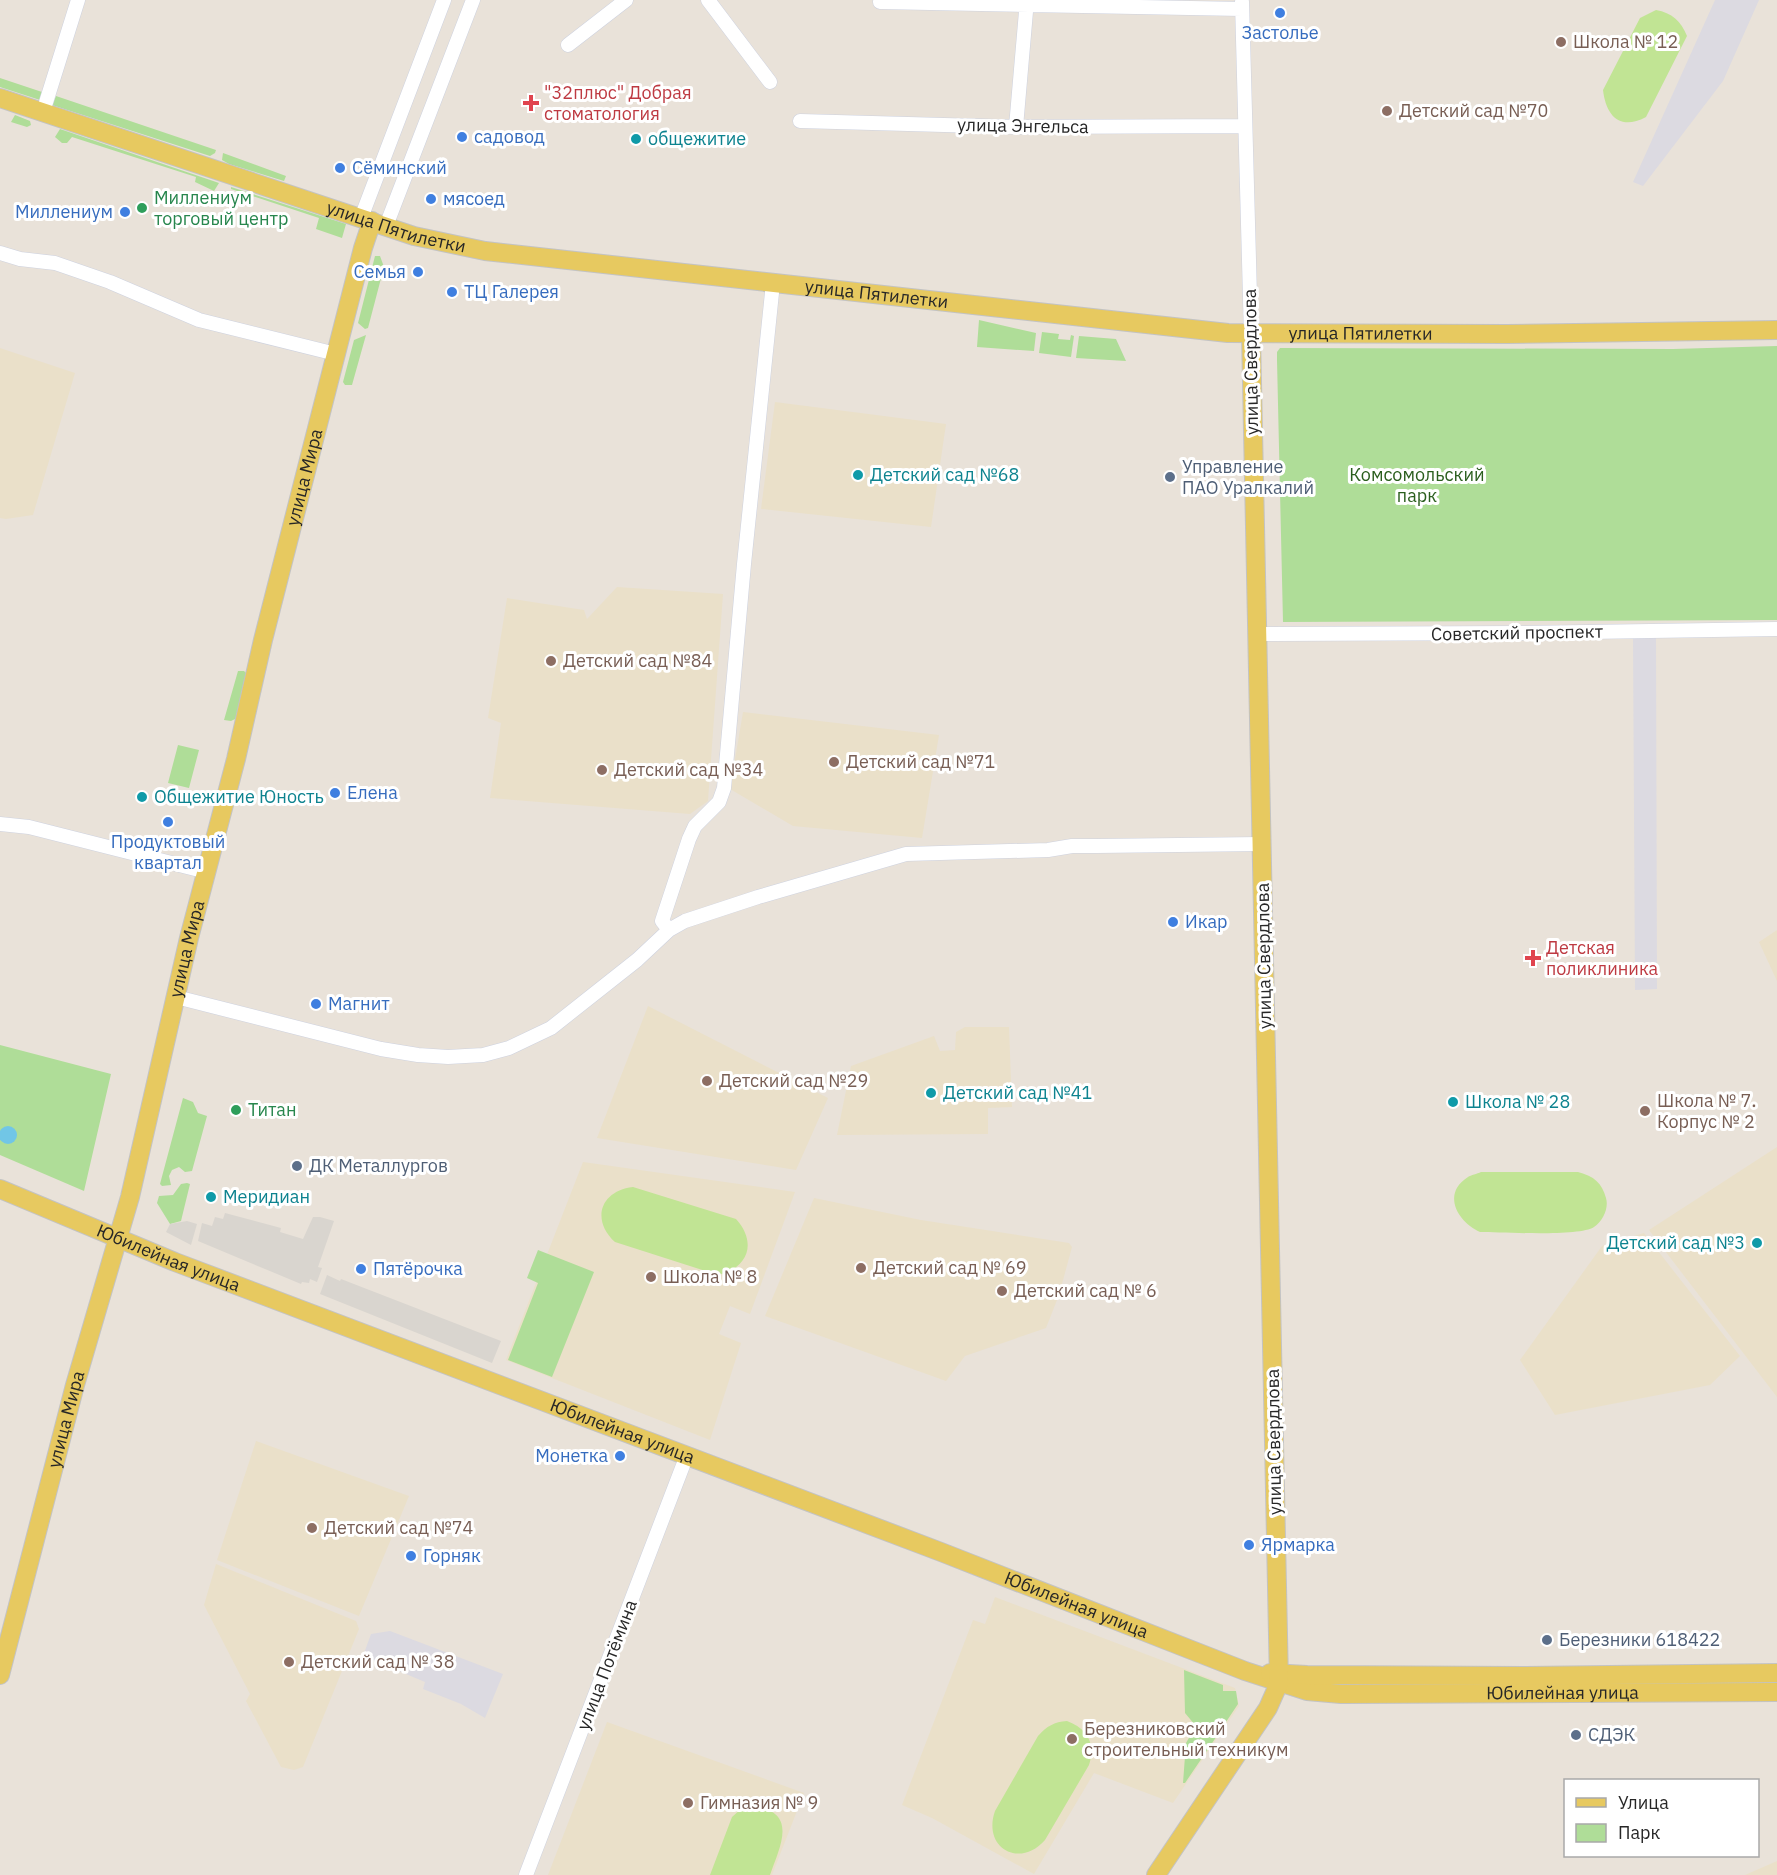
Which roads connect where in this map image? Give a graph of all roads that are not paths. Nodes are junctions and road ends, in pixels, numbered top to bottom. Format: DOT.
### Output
graph roads {
  1 [pos="78,0"];
  2 [pos="444,0"];
  3 [pos="473,0"];
  4 [pos="626,0"];
  5 [pos="708,0"];
  6 [pos="880,2"];
  7 [pos="1027,2"];
  8 [pos="1242,5"];
  9 [pos="568,45"];
  10 [pos="770,82"];
  11 [pos="0,98"];
  12 [pos="43,112"];
  13 [pos="800,122"];
  14 [pos="1245,126"];
  15 [pos="1016,127"];
  16 [pos="373,222"];
  17 [pos="0,253"];
  18 [pos="773,283"];
  19 [pos="1777,330"];
  20 [pos="1251,334"];
  21 [pos="336,354"];
  22 [pos="1777,629"];
  23 [pos="1257,634"];
  24 [pos="0,824"];
  25 [pos="1261,844"];
  26 [pos="207,872"];
  27 [pos="669,930"];
  28 [pos="176,997"];
  29 [pos="0,1189"];
  30 [pos="118,1238"];
  31 [pos="687,1455"];
  32 [pos="1777,1673"];
  33 [pos="0,1675"];
  34 [pos="1279,1678"];
  35 [pos="1777,1692"];
  36 [pos="526,1875"];
  37 [pos="1155,1875"];
  1 -- 12 [label="street"];
  2 -- 16 [label="street, улица Мира"];
  3 -- 16 [label="street, улица Мира"];
  4 -- 9 [label="street"];
  5 -- 10 [label="street"];
  6 -- 7 [label="street"];
  7 -- 8 [label="street"];
  7 -- 15 [label="street"];
  8 -- 14 [label="street, улица Свердлова"];
  11 -- 12 [label="main road, улица Пятилетки"];
  12 -- 16 [label="main road, улица Пятилетки"];
  13 -- 15 [label="street, улица Энгельса"];
  14 -- 15 [label="street, улица Энгельса"];
  14 -- 20 [label="street, улица Свердлова"];
  16 -- 18 [label="main road, улица Пятилетки"];
  16 -- 21 [label="main road, улица Мира"];
  17 -- 21 [label="street"];
  18 -- 20 [label="main road, улица Пятилетки"];
  18 -- 27 [label="street"];
  19 -- 20 [label="main road, улица Пятилетки"];
  20 -- 23 [label="main road, улица Свердлова"];
  21 -- 26 [label="main road, улица Мира"];
  22 -- 23 [label="street, Советский проспект"];
  23 -- 25 [label="main road, улица Свердлова"];
  24 -- 26 [label="street"];
  25 -- 27 [label="street"];
  25 -- 34 [label="main road, улица Свердлова"];
  26 -- 28 [label="main road, улица Мира"];
  27 -- 28 [label="street"];
  28 -- 30 [label="main road, улица Мира"];
  29 -- 30 [label="main road, Юбилейная улица"];
  30 -- 31 [label="main road, Юбилейная улица"];
  30 -- 33 [label="main road, улица Мира"];
  31 -- 34 [label="main road, Юбилейная улица"];
  31 -- 36 [label="street, улица Потёмина"];
  32 -- 34 [label="main road, Юбилейная улица"];
  34 -- 35 [label="main road, Юбилейная улица"];
  34 -- 37 [label="main road, улица Свердлова"];
}
